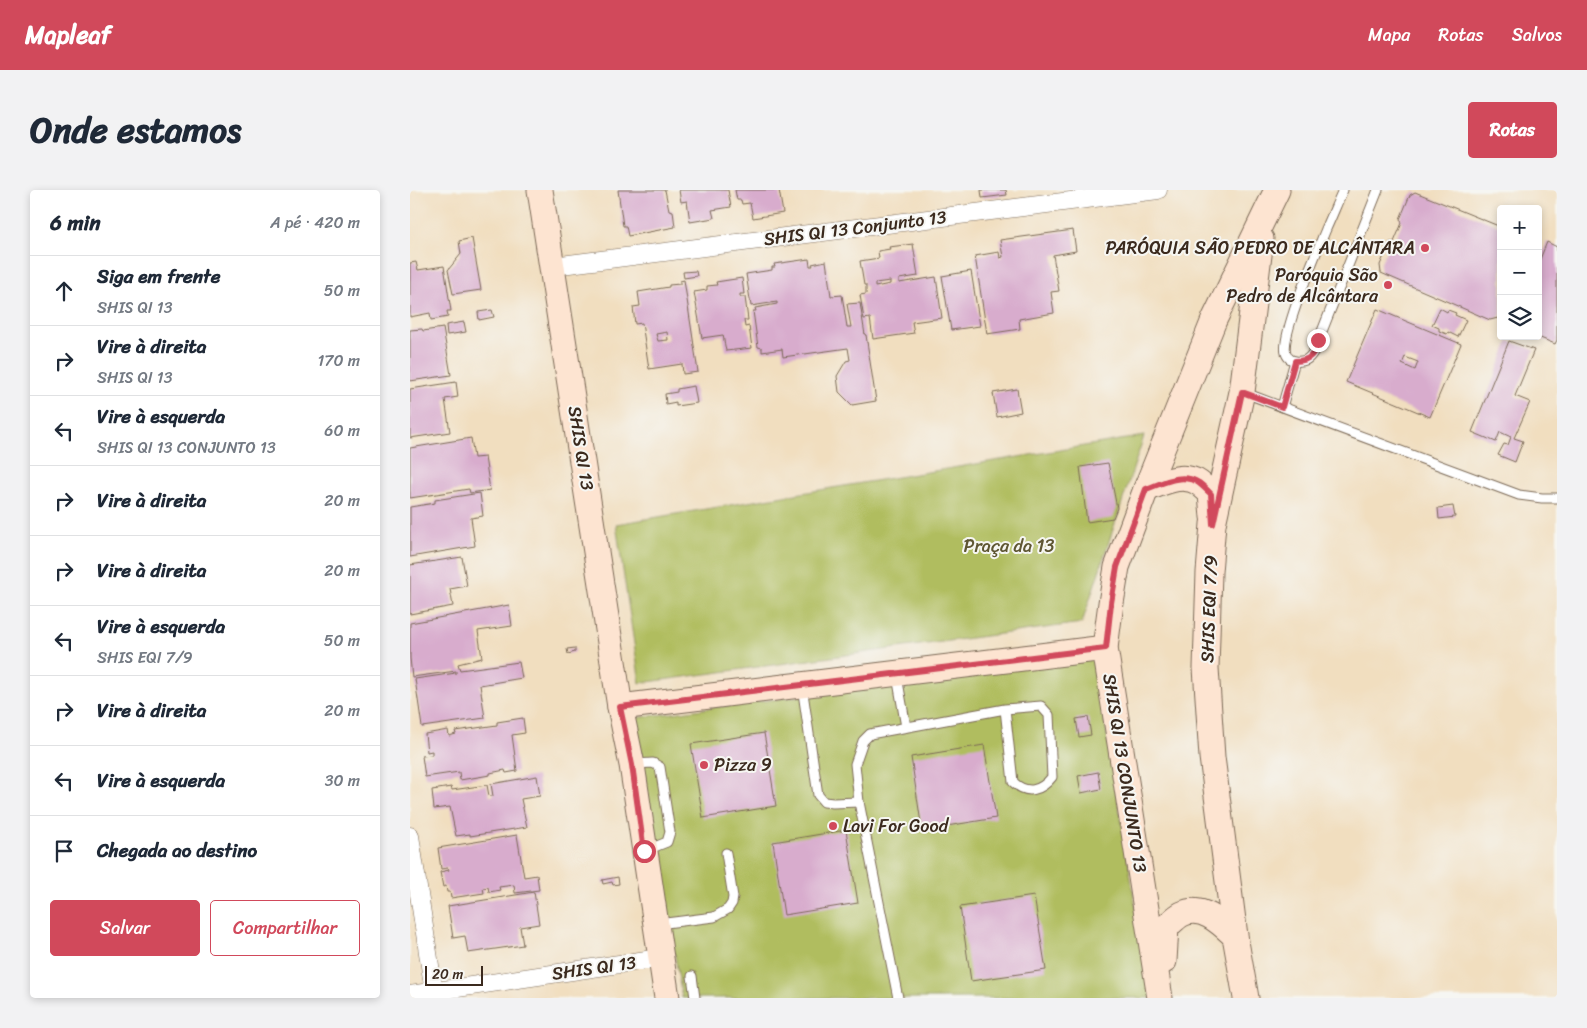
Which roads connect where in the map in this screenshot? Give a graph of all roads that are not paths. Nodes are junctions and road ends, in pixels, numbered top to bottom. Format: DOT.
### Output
graph roads {
  1 [pos="540,190"];
  2 [pos="1158,190"];
  3 [pos="1278,190"];
  4 [pos="1343,190"];
  5 [pos="1378,190"];
  6 [pos="1263,221"];
  7 [pos="553,266"];
  8 [pos="1295,361"];
  9 [pos="1242,392"];
  10 [pos="1282,407"];
  11 [pos="1146,489"];
  12 [pos="1557,498"];
  13 [pos="1213,524"];
  14 [pos="1106,648"];
  15 [pos="897,673"];
  16 [pos="802,685"];
  17 [pos="620,707"];
  18 [pos="1004,709"];
  19 [pos="906,727"];
  20 [pos="859,802"];
  21 [pos="410,836"];
  22 [pos="726,853"];
  23 [pos="656,924"];
  24 [pos="1235,936"];
  25 [pos="660,958"];
  26 [pos="692,976"];
  27 [pos="410,995"];
  28 [pos="434,995"];
  29 [pos="667,998"];
  30 [pos="695,998"];
  31 [pos="898,998"];
  32 [pos="1161,998"];
  33 [pos="1246,998"];
  1 -- 7 [label="street, SHIS QI 13"];
  2 -- 7 [label="street, SHIS QI 13 Conjunto 13"];
  3 -- 6 [label="street, SHIS QI 13 CONJUNTO 13"];
  4 -- 8 [label="lane"];
  5 -- 8 [label="lane"];
  6 -- 9 [label="street, SHIS EQI 7/9"];
  6 -- 11 [label="street, SHIS QI 13 CONJUNTO 13"];
  7 -- 17 [label="street, SHIS QI 13"];
  8 -- 10 [label="lane"];
  9 -- 10 [label="lane"];
  9 -- 13 [label="street, SHIS EQI 7/9"];
  10 -- 12 [label="lane"];
  11 -- 13 [label="street"];
  11 -- 14 [label="street, SHIS QI 13 CONJUNTO 13"];
  13 -- 24 [label="street, SHIS EQI 7/9"];
  14 -- 15 [label="street"];
  14 -- 32 [label="street, SHIS QI 13 CONJUNTO 13"];
  15 -- 16 [label="street"];
  15 -- 19 [label="lane"];
  16 -- 17 [label="street"];
  16 -- 20 [label="lane"];
  17 -- 23 [label="street, SHIS QI 13"];
  18 -- 18 [label="lane"];
  18 -- 19 [label="lane"];
  19 -- 20 [label="lane"];
  20 -- 31 [label="lane"];
  21 -- 28 [label="street"];
  22 -- 23 [label="lane"];
  23 -- 25 [label="street, SHIS QI 13"];
  24 -- 32 [label="street"];
  24 -- 33 [label="street, SHIS EQI 7/9"];
  25 -- 28 [label="street, SHIS QI 13"];
  25 -- 29 [label="street, SHIS QI 13"];
  26 -- 30 [label="lane"];
  27 -- 28 [label="street, SHIS QI 13"];
}
